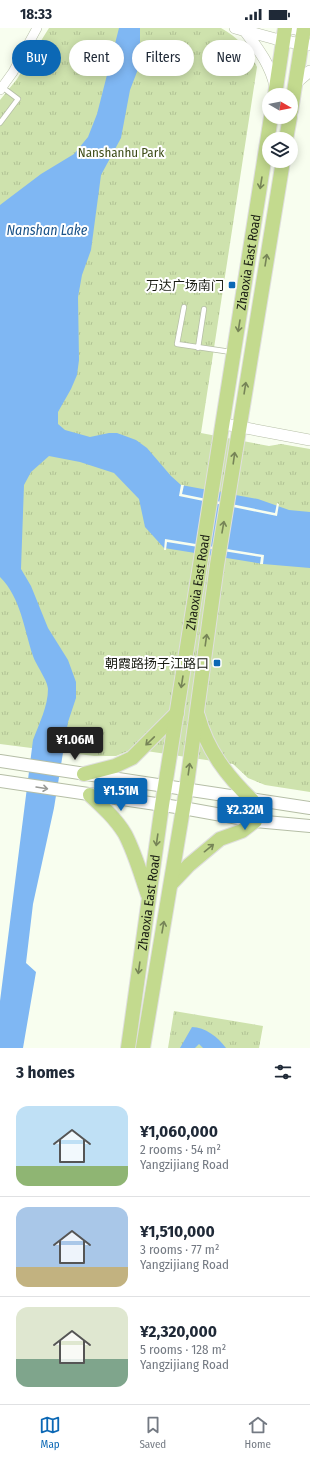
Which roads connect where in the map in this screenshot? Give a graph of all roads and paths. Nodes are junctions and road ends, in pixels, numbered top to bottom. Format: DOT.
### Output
graph roads {
  1 [pos="37,28"];
  2 [pos="290,28"];
  3 [pos="240,30"];
  4 [pos="284,34"];
  5 [pos="306,36"];
  6 [pos="310,71"];
  7 [pos="296,83"];
  8 [pos="1,88"];
  9 [pos="274,88"];
  10 [pos="276,88"];
  11 [pos="295,88"];
  12 [pos="0,123"];
  13 [pos="270,124"];
  14 [pos="282,168"];
  15 [pos="184,307"];
  16 [pos="204,309"];
  17 [pos="198,348"];
  18 [pos="235,353"];
  19 [pos="224,424"];
  20 [pos="238,427"];
  21 [pos="310,440"];
  22 [pos="197,712"];
  23 [pos="177,713"];
  24 [pos="0,761"];
  25 [pos="84,774"];
  26 [pos="0,781"];
  27 [pos="166,787"];
  28 [pos="186,791"];
  29 [pos="90,795"];
  30 [pos="252,800"];
  31 [pos="162,805"];
  32 [pos="184,808"];
  33 [pos="310,808"];
  34 [pos="255,821"];
  35 [pos="310,826"];
  36 [pos="171,884"];
  37 [pos="149,899"];
  38 [pos="128,1048"];
  39 [pos="143,1048"];
  1 -- 8 [label="street"];
  2 -- 5 [label="street"];
  3 -- 4 [label="street"];
  3 -- 9 [label="street"];
  4 -- 5 [label="street"];
  4 -- 10 [label="main road"];
  5 -- 7 [label="main road"];
  6 -- 7 [label="street"];
  7 -- 11 [label="main road"];
  8 -- 12 [label="lane"];
  13 -- 18 [label="main road, Zhaoxia East Road, one-way"];
  20 -- 14 [label="main road, Zhaoxia East Road, one-way"];
  15 -- 17 [label="lane"];
  16 -- 17 [label="lane"];
  17 -- 18 [label="lane"];
  18 -- 19 [label="main road, Zhaoxia East Road"];
  19 -- 20 [label="street"];
  19 -- 23 [label="main road, Zhaoxia East Road, one-way"];
  20 -- 21 [label="street"];
  22 -- 20 [label="main road, Zhaoxia East Road, one-way"];
  28 -- 22 [label="main road, Zhaoxia East Road, one-way"];
  22 -- 30 [label="main road"];
  23 -- 25 [label="main road, one-way"];
  23 -- 27 [label="main road, Zhaoxia East Road"];
  24 -- 25 [label="main road"];
  25 -- 27 [label="main road"];
  26 -- 29 [label="main road, one-way"];
  27 -- 28 [label="main road"];
  27 -- 31 [label="main road, Zhaoxia East Road"];
  28 -- 30 [label="main road"];
  28 -- 32 [label="main road, Zhaoxia East Road"];
  29 -- 31 [label="main road"];
  29 -- 37 [label="main road"];
  30 -- 33 [label="main road"];
  31 -- 32 [label="main road"];
  31 -- 37 [label="main road, Zhaoxia East Road, one-way"];
  32 -- 34 [label="main road"];
  32 -- 36 [label="main road, Zhaoxia East Road"];
  34 -- 35 [label="main road"];
  36 -- 34 [label="main road, one-way"];
  39 -- 36 [label="main road, Zhaoxia East Road, one-way"];
  37 -- 38 [label="main road, Zhaoxia East Road, one-way"];
}
